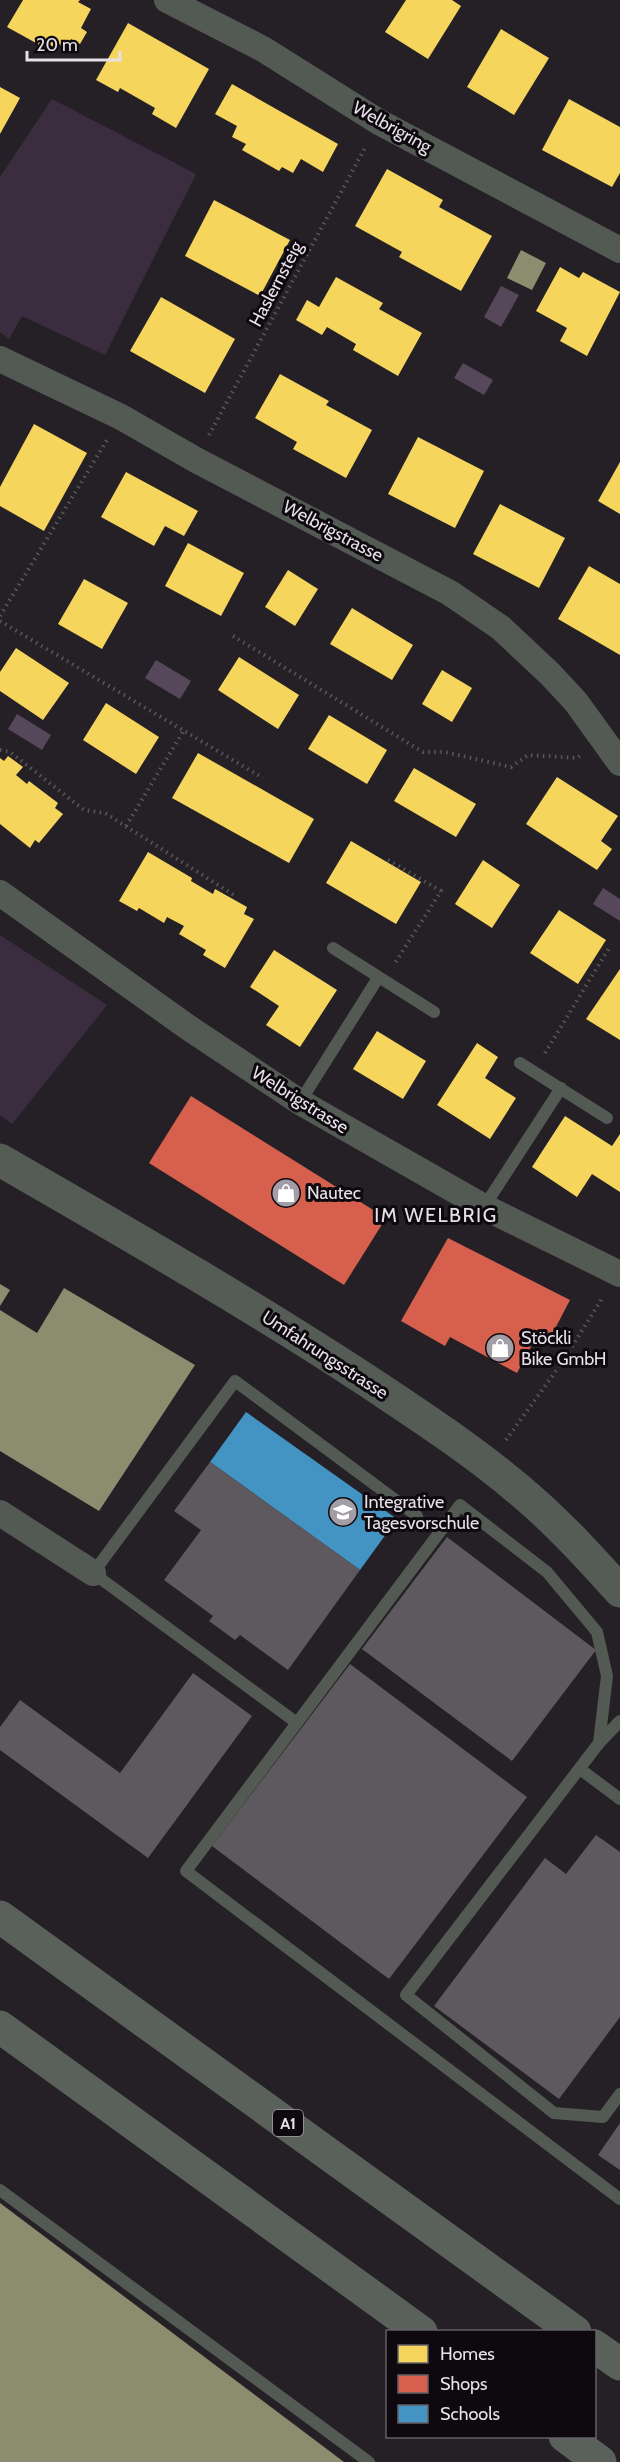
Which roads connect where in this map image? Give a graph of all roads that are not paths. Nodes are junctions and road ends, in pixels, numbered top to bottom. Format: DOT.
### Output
graph roads {
  1 [pos="166,0"];
  2 [pos="620,250"];
  3 [pos="0,358"];
  4 [pos="611,729"];
  5 [pos="620,763"];
  6 [pos="0,893"];
  7 [pos="333,948"];
  8 [pos="381,980"];
  9 [pos="434,1012"];
  10 [pos="520,1063"];
  11 [pos="561,1088"];
  12 [pos="300,1102"];
  13 [pos="607,1118"];
  14 [pos="0,1160"];
  15 [pos="484,1207"];
  16 [pos="619,1273"];
  17 [pos="0,1513"];
  18 [pos="417,1516"];
  19 [pos="93,1573"];
  20 [pos="620,1591"];
  21 [pos="620,1721"];
  22 [pos="297,1723"];
  23 [pos="599,1743"];
  24 [pos="580,1769"];
  25 [pos="620,1799"];
  26 [pos="0,1917"];
  27 [pos="0,2027"];
  28 [pos="620,2094"];
  29 [pos="0,2190"];
  30 [pos="620,2199"];
  31 [pos="421,2330"];
  32 [pos="574,2330"];
  33 [pos="596,2347"];
  34 [pos="620,2364"];
  35 [pos="568,2438"];
  36 [pos="369,2462"];
  37 [pos="600,2462"];
  1 -- 2 [label="street, Welbrigring"];
  3 -- 4 [label="street, Welbrigstrasse"];
  4 -- 5 [label="street, Welbrigstrasse"];
  6 -- 12 [label="street, Welbrigstrasse"];
  7 -- 8 [label="lane"];
  8 -- 9 [label="lane"];
  8 -- 12 [label="lane"];
  10 -- 11 [label="lane"];
  11 -- 13 [label="lane"];
  11 -- 15 [label="lane"];
  12 -- 15 [label="street, Welbrigstrasse"];
  14 -- 20 [label="main road, Umfahrungsstrasse"];
  15 -- 16 [label="street, Welbrigstrasse"];
  17 -- 19 [label="street"];
  18 -- 19 [label="lane"];
  19 -- 22 [label="lane"];
  21 -- 23 [label="lane"];
  22 -- 23 [label="lane"];
  22 -- 30 [label="lane"];
  23 -- 24 [label="lane"];
  24 -- 25 [label="lane"];
  24 -- 28 [label="lane"];
  26 -- 32 [label="highway, A1"];
  27 -- 31 [label="highway"];
  29 -- 36 [label="lane"];
  33 -- 34 [label="highway"];
  35 -- 37 [label="highway"];
}
